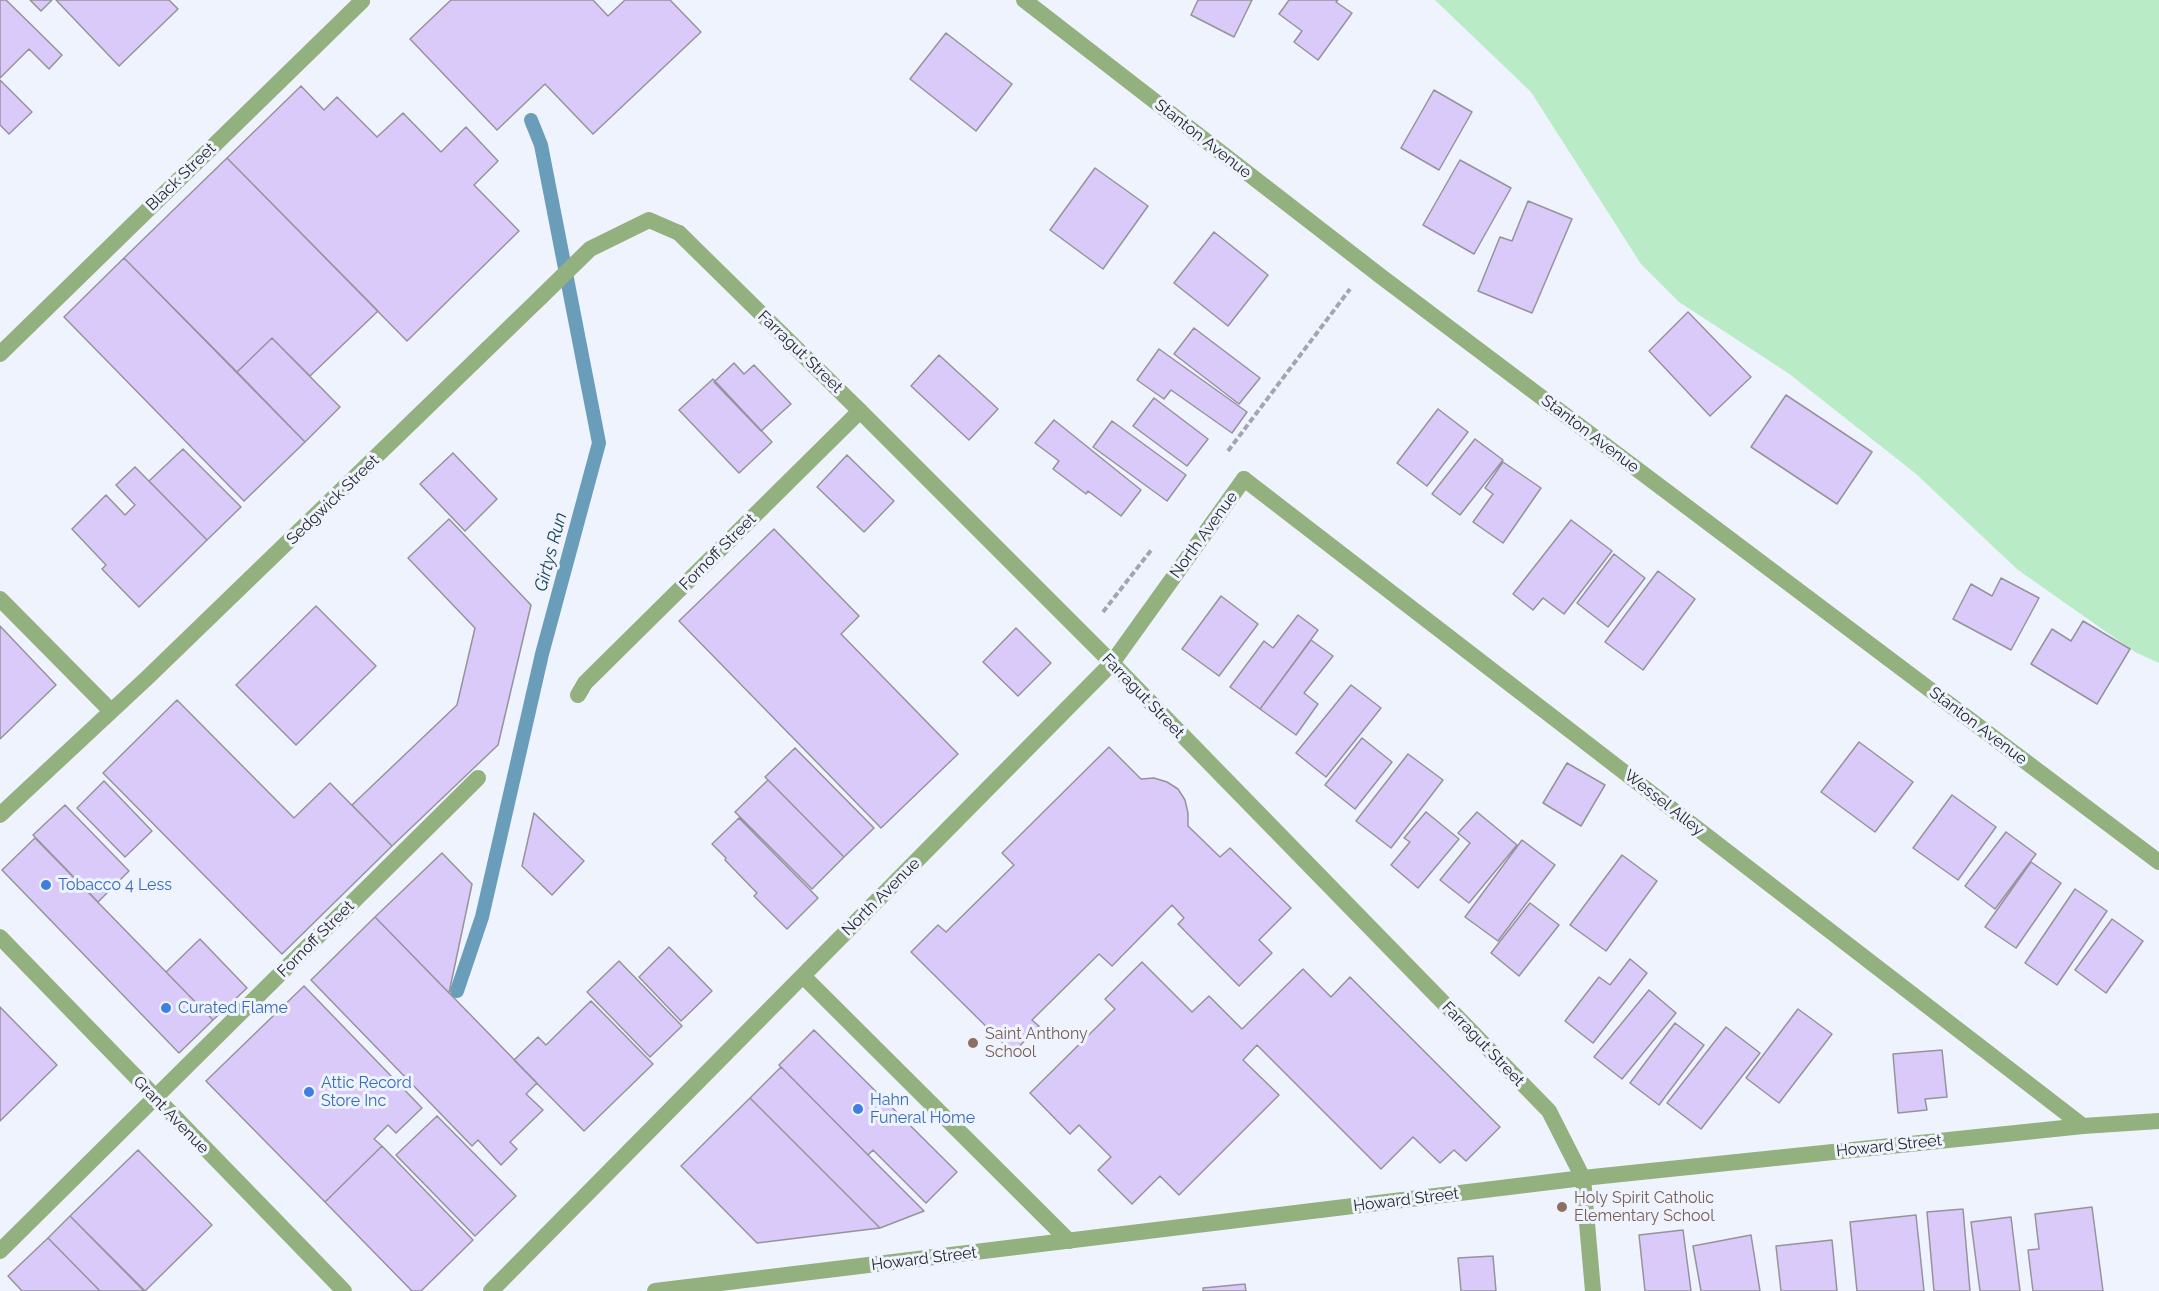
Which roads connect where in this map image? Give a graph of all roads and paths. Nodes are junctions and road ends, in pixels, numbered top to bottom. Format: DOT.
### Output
graph roads {
  1 [pos="361,0"];
  2 [pos="1024,0"];
  3 [pos="679,233"];
  4 [pos="0,354"];
  5 [pos="860,411"];
  6 [pos="1244,479"];
  7 [pos="0,599"];
  8 [pos="1112,663"];
  9 [pos="578,695"];
  10 [pos="111,711"];
  11 [pos="478,778"];
  12 [pos="0,815"];
  13 [pos="2159,862"];
  14 [pos="0,937"];
  15 [pos="803,976"];
  16 [pos="155,1098"];
  17 [pos="2159,1121"];
  18 [pos="2083,1126"];
  19 [pos="1583,1178"];
  20 [pos="1068,1241"];
  21 [pos="0,1251"];
  22 [pos="730,1287"];
  23 [pos="344,1291"];
  24 [pos="491,1291"];
  25 [pos="655,1291"];
  26 [pos="1593,1291"];
  1 -- 4 [label="street, Black Street"];
  2 -- 13 [label="street, Stanton Avenue"];
  3 -- 5 [label="street, Farragut Street"];
  3 -- 10 [label="street, Sedgwick Street"];
  5 -- 8 [label="street, Farragut Street"];
  5 -- 9 [label="street, Fornoff Street"];
  6 -- 8 [label="street, North Avenue"];
  6 -- 18 [label="street, Wessel Alley"];
  7 -- 10 [label="street"];
  8 -- 15 [label="street, North Avenue"];
  8 -- 19 [label="street, Farragut Street"];
  10 -- 12 [label="street, Sedgwick Street"];
  11 -- 16 [label="street, Fornoff Street"];
  14 -- 16 [label="street, Grant Avenue"];
  15 -- 20 [label="street"];
  15 -- 24 [label="street, North Avenue"];
  16 -- 21 [label="street, Fornoff Street"];
  16 -- 23 [label="street, Grant Avenue"];
  17 -- 18 [label="street, Howard Street"];
  18 -- 19 [label="street, Howard Street"];
  19 -- 20 [label="street, Howard Street"];
  19 -- 26 [label="street"];
  20 -- 22 [label="street, Howard Street"];
  22 -- 25 [label="street, Howard Street"];
}
